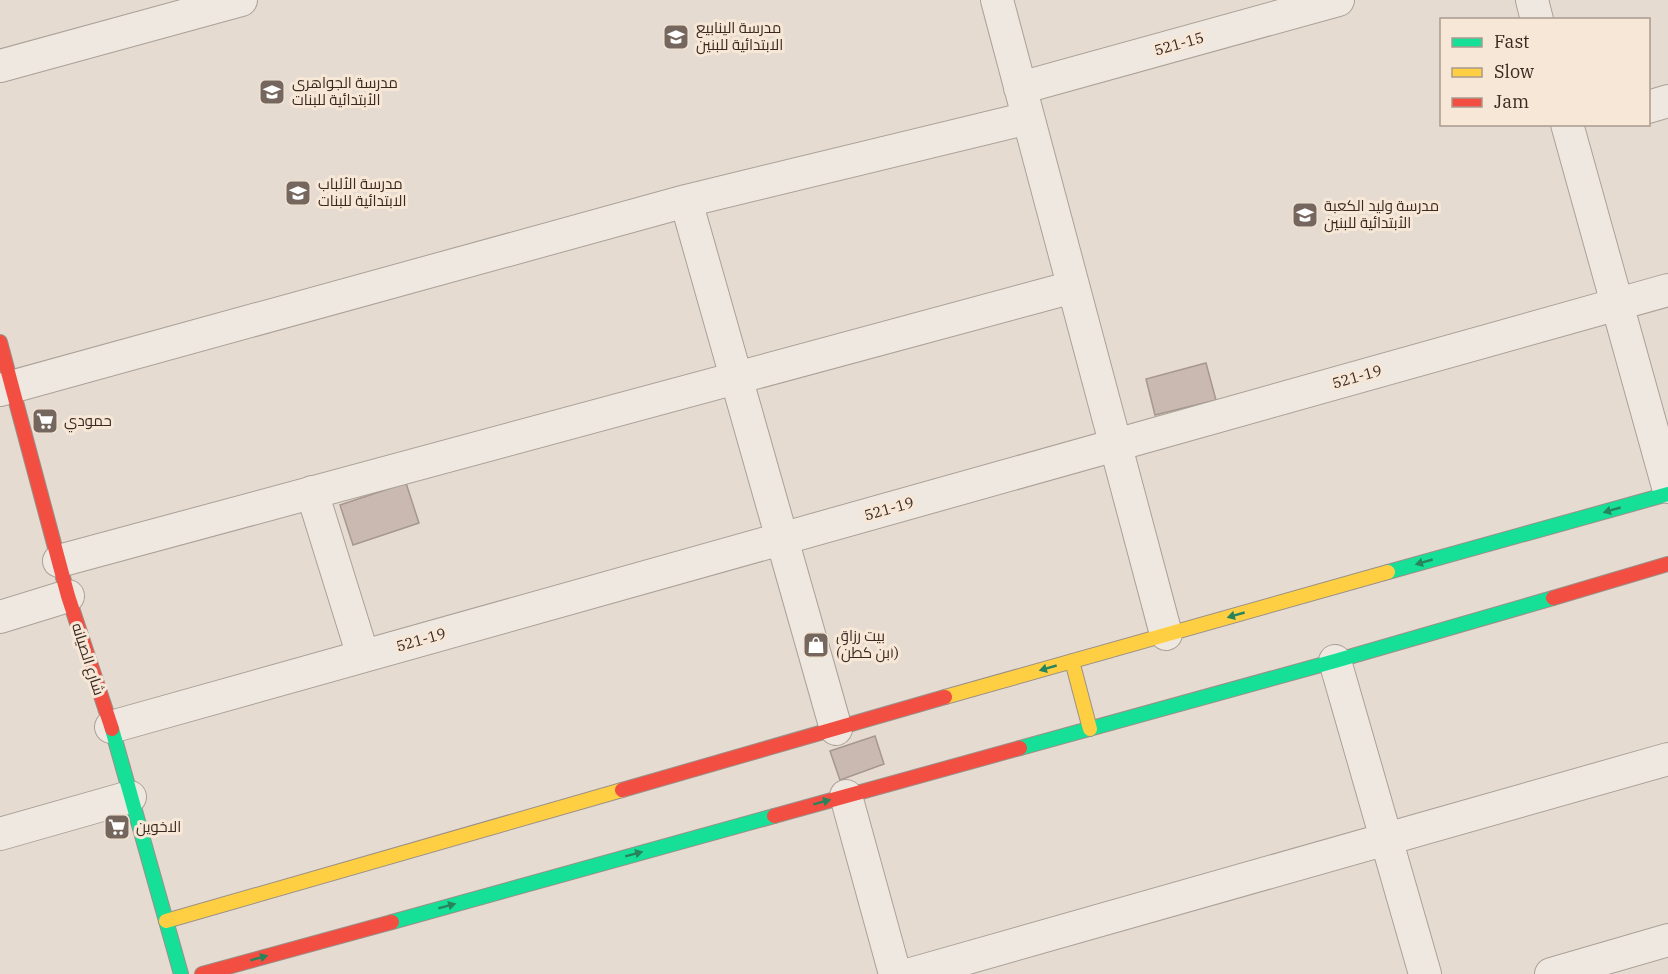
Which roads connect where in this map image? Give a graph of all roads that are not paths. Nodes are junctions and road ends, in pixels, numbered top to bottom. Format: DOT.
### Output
graph roads {
  1 [pos="241,0"];
  2 [pos="997,0"];
  3 [pos="1338,0"];
  4 [pos="1532,0"];
  5 [pos="1536,18"];
  6 [pos="0,66"];
  7 [pos="1020,88"];
  8 [pos="1668,101"];
  9 [pos="1650,106"];
  10 [pos="1029,118"];
  11 [pos="1573,126"];
  12 [pos="686,201"];
  13 [pos="1073,287"];
  14 [pos="1668,290"];
  15 [pos="1617,304"];
  16 [pos="0,342"];
  17 [pos="736,378"];
  18 [pos="6,388"];
  19 [pos="1116,445"];
  20 [pos="1668,487"];
  21 [pos="312,492"];
  22 [pos="1668,494"];
  23 [pos="782,539"];
  24 [pos="59,561"];
  25 [pos="1668,564"];
  26 [pos="68,596"];
  27 [pos="0,617"];
  28 [pos="1166,634"];
  29 [pos="363,656"];
  30 [pos="1072,661"];
  31 [pos="1335,661"];
  32 [pos="111,727"];
  33 [pos="836,729"];
  34 [pos="1090,729"];
  35 [pos="1668,759"];
  36 [pos="846,796"];
  37 [pos="130,797"];
  38 [pos="0,834"];
  39 [pos="1386,839"];
  40 [pos="166,921"];
  41 [pos="1668,940"];
  42 [pos="181,974"];
  43 [pos="202,974"];
  44 [pos="895,974"];
  45 [pos="911,974"];
  46 [pos="1425,974"];
  47 [pos="1551,974"];
  1 -- 6 [label="street"];
  2 -- 7 [label="street"];
  3 -- 7 [label="street, 521-15"];
  4 -- 5 [label="street"];
  7 -- 10 [label="street"];
  8 -- 9 [label="street"];
  10 -- 12 [label="street"];
  10 -- 13 [label="street"];
  11 -- 15 [label="street"];
  12 -- 17 [label="street"];
  12 -- 18 [label="street"];
  13 -- 17 [label="street"];
  13 -- 19 [label="street"];
  14 -- 15 [label="street, 521-19"];
  15 -- 19 [label="street, 521-19"];
  15 -- 20 [label="street"];
  16 -- 18 [label="street, شارع الصيانه"];
  17 -- 21 [label="street"];
  17 -- 23 [label="street"];
  18 -- 24 [label="street, شارع الصيانه"];
  19 -- 23 [label="street, 521-19"];
  19 -- 28 [label="street"];
  21 -- 24 [label="street"];
  21 -- 29 [label="street"];
  22 -- 28 [label="street, one-way"];
  23 -- 29 [label="street, 521-19"];
  23 -- 33 [label="street"];
  24 -- 26 [label="street, شارع الصيانه"];
  25 -- 31 [label="street"];
  26 -- 27 [label="street"];
  26 -- 32 [label="street, شارع الصيانه"];
  28 -- 30 [label="street"];
  29 -- 32 [label="street, 521-19"];
  30 -- 33 [label="street, one-way"];
  30 -- 34 [label="street"];
  31 -- 34 [label="street"];
  31 -- 39 [label="street"];
  32 -- 37 [label="street, شارع الصيانه"];
  33 -- 40 [label="street"];
  34 -- 36 [label="street"];
  35 -- 39 [label="street"];
  43 -- 36 [label="street, one-way"];
  36 -- 44 [label="street"];
  37 -- 38 [label="street"];
  37 -- 40 [label="street, شارع الصيانه"];
  39 -- 45 [label="street"];
  39 -- 46 [label="street"];
  40 -- 42 [label="street, شارع الصيانه"];
  41 -- 47 [label="street"];
}
